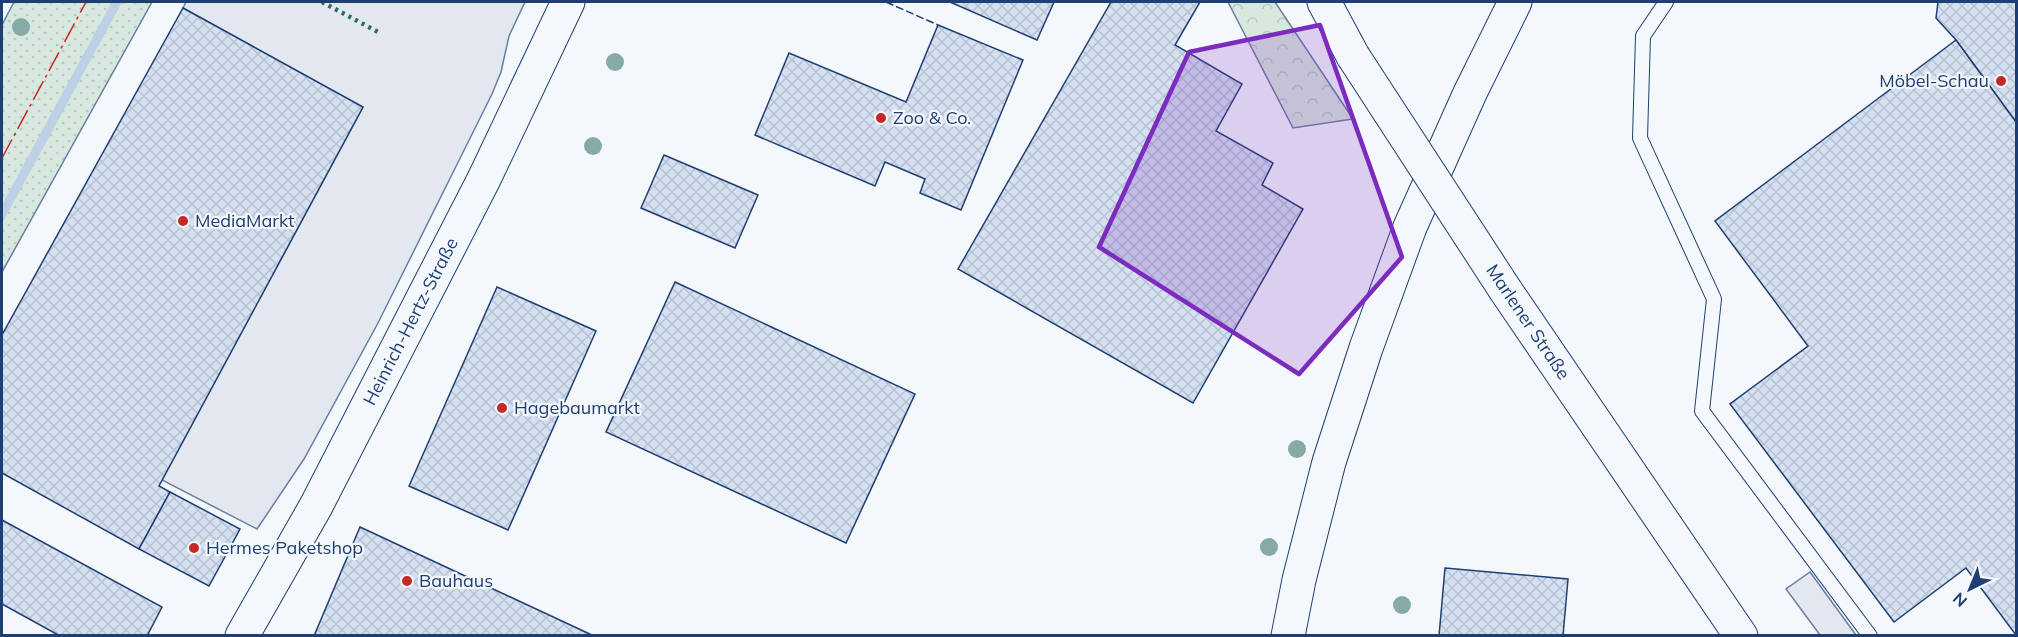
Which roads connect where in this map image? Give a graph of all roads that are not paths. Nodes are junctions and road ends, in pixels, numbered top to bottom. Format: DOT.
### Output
graph roads {
  1 [pos="568,2"];
  2 [pos="1324,2"];
  3 [pos="1666,2"];
  4 [pos="1514,7"];
  5 [pos="242,636"];
  6 [pos="1288,636"];
  7 [pos="1741,636"];
  8 [pos="1870,636"];
  1 -- 5 [label="street, Heinrich-Hertz-Straße"];
  2 -- 7 [label="street, Marlener Straße, bridge"];
  3 -- 8 [label="lane"];
  4 -- 6 [label="street"];
}
